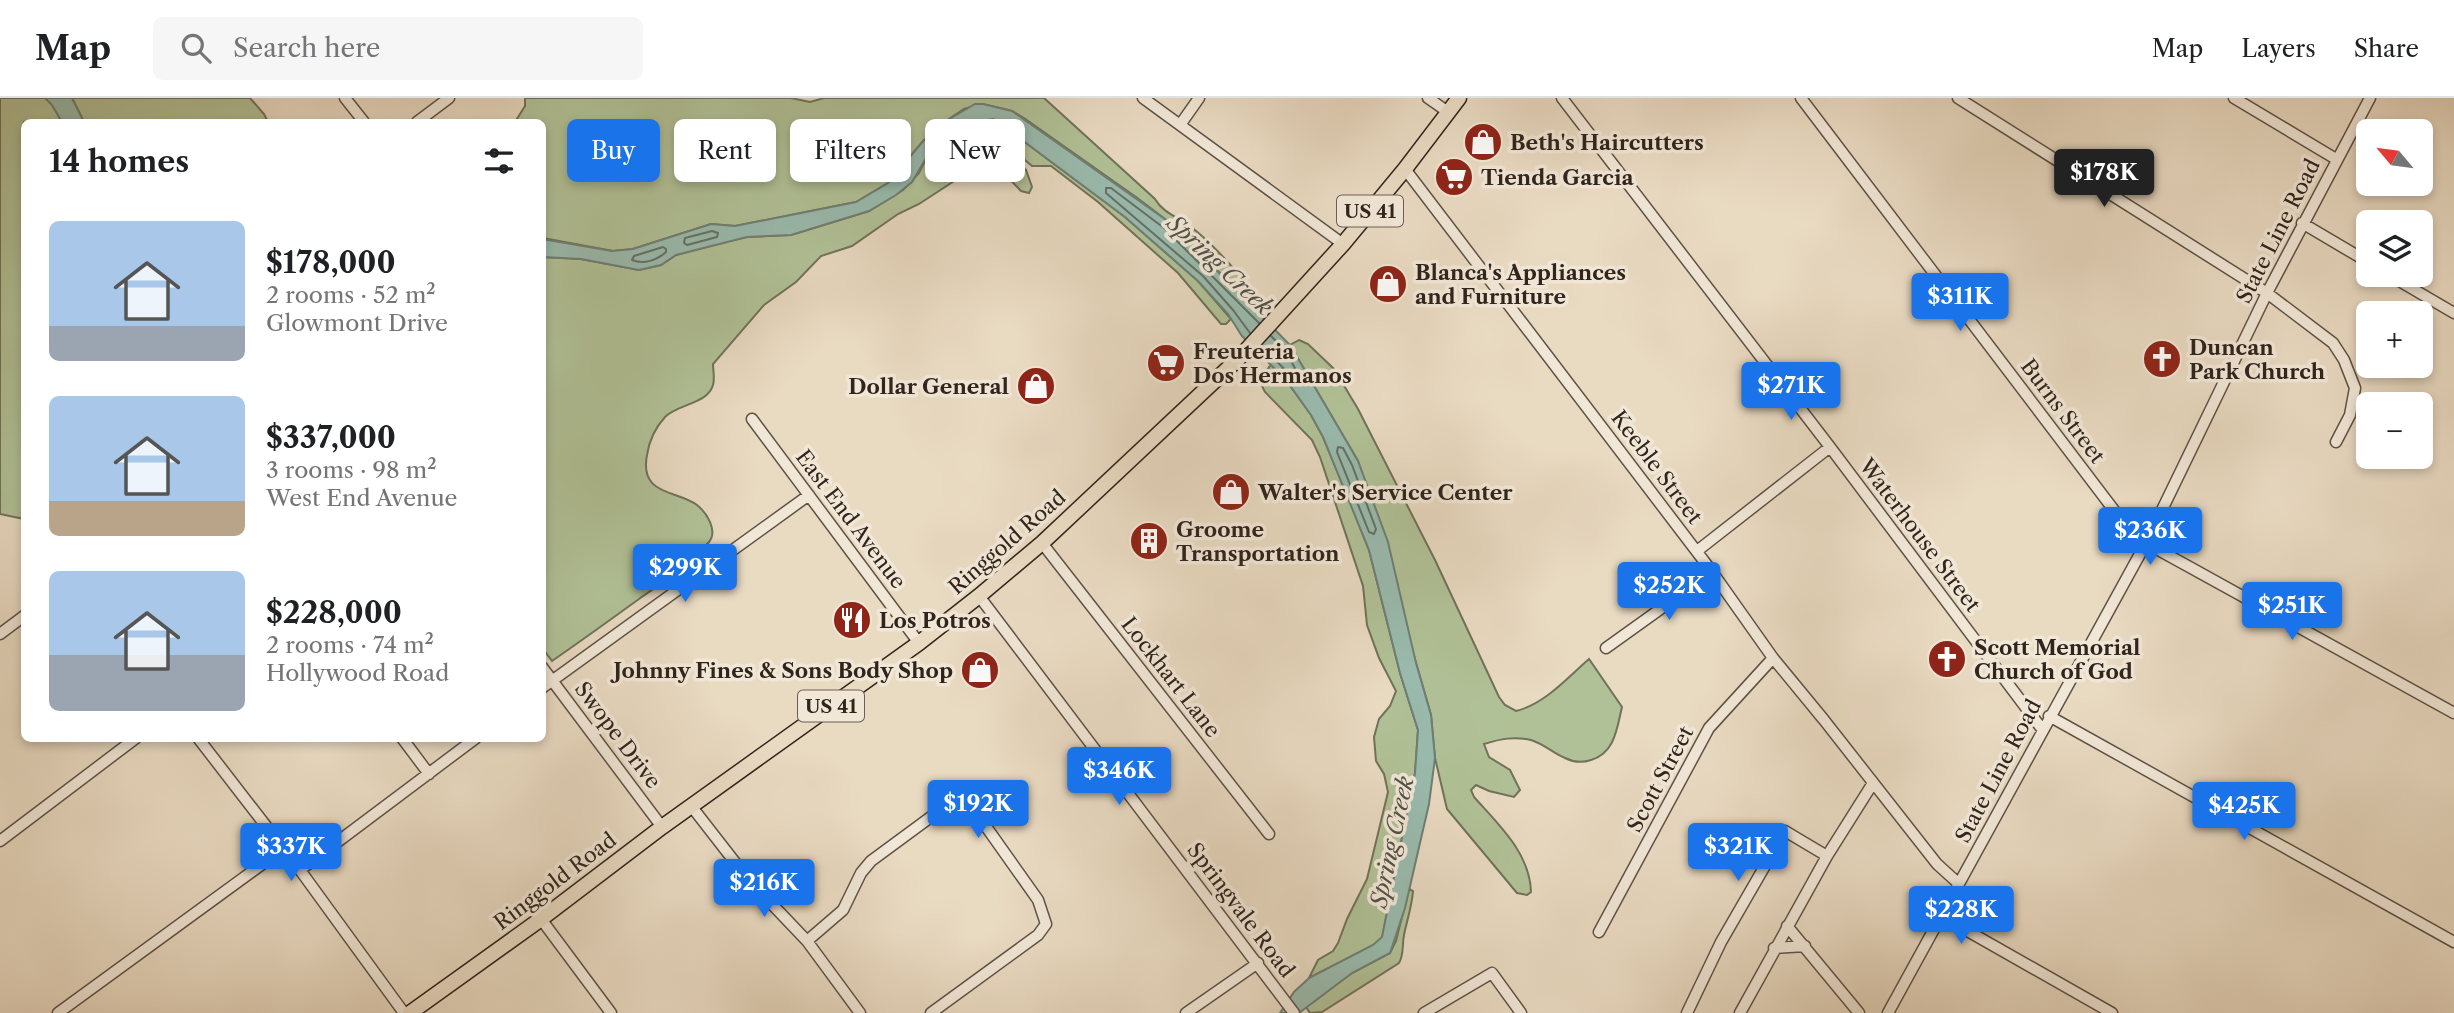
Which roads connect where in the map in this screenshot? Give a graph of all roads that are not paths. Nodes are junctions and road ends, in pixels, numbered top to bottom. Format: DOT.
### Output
graph roads {
  1 [pos="345,98"];
  2 [pos="449,98"];
  3 [pos="1143,98"];
  4 [pos="1199,98"];
  5 [pos="1428,98"];
  6 [pos="1459,98"];
  7 [pos="1562,98"];
  8 [pos="1801,98"];
  9 [pos="1958,98"];
  10 [pos="2234,98"];
  11 [pos="2370,98"];
  12 [pos="1448,112"];
  13 [pos="362,119"];
  14 [pos="421,119"];
  15 [pos="1180,125"];
  16 [pos="2336,159"];
  17 [pos="1405,169"];
  18 [pos="2302,223"];
  19 [pos="1343,244"];
  20 [pos="2356,255"];
  21 [pos="2410,287"];
  22 [pos="2267,293"];
  23 [pos="2454,313"];
  24 [pos="752,419"];
  25 [pos="2336,442"];
  26 [pos="1830,447"];
  27 [pos="809,495"];
  28 [pos="1042,543"];
  29 [pos="2146,543"];
  30 [pos="1697,551"];
  31 [pos="1710,569"];
  32 [pos="979,596"];
  33 [pos="21,618"];
  34 [pos="0,634"];
  35 [pos="919,643"];
  36 [pos="1606,648"];
  37 [pos="1773,659"];
  38 [pos="546,672"];
  39 [pos="553,680"];
  40 [pos="546,685"];
  41 [pos="2454,713"];
  42 [pos="2049,716"];
  43 [pos="2042,729"];
  44 [pos="131,742"];
  45 [pos="201,742"];
  46 [pos="405,742"];
  47 [pos="471,742"];
  48 [pos="429,774"];
  49 [pos="1873,783"];
  50 [pos="692,807"];
  51 [pos="663,827"];
  52 [pos="1269,834"];
  53 [pos="0,841"];
  54 [pos="283,849"];
  55 [pos="1827,856"];
  56 [pos="300,870"];
  57 [pos="1959,884"];
  58 [pos="1943,917"];
  59 [pos="541,919"];
  60 [pos="1787,926"];
  61 [pos="1599,932"];
  62 [pos="807,941"];
  63 [pos="2454,942"];
  64 [pos="1805,946"];
  65 [pos="1774,948"];
  66 [pos="1258,963"];
  67 [pos="58,1013"];
  68 [pos="404,1013"];
  69 [pos="410,1013"];
  70 [pos="611,1013"];
  71 [pos="860,1013"];
  72 [pos="931,1013"];
  73 [pos="1186,1013"];
  74 [pos="1294,1013"];
  75 [pos="1424,1013"];
  76 [pos="1521,1013"];
  77 [pos="1687,1013"];
  78 [pos="1740,1013"];
  79 [pos="1859,1013"];
  80 [pos="1888,1013"];
  81 [pos="2112,1013"];
  1 -- 13 [label="street"];
  2 -- 14 [label="street"];
  3 -- 15 [label="street"];
  4 -- 15 [label="street"];
  5 -- 12 [label="street"];
  6 -- 12 [label="main road, Ringgold Road / US 41"];
  7 -- 26 [label="street, Waterhouse Street"];
  8 -- 29 [label="street, Burns Street"];
  9 -- 22 [label="street"];
  10 -- 16 [label="street"];
  11 -- 16 [label="street, State Line Road"];
  12 -- 17 [label="main road, Ringgold Road / US 41"];
  15 -- 19 [label="street"];
  16 -- 18 [label="street, State Line Road"];
  17 -- 19 [label="main road, Ringgold Road / US 41"];
  17 -- 30 [label="street, Keeble Street"];
  18 -- 20 [label="street"];
  18 -- 22 [label="street, State Line Road"];
  19 -- 28 [label="main road, Ringgold Road / US 41"];
  21 -- 23 [label="street"];
  22 -- 25 [label="street"];
  22 -- 29 [label="street, State Line Road"];
  24 -- 27 [label="street, East End Avenue"];
  26 -- 30 [label="street"];
  26 -- 43 [label="street, Waterhouse Street"];
  27 -- 35 [label="street, East End Avenue"];
  27 -- 39 [label="street"];
  28 -- 32 [label="main road, Ringgold Road / US 41"];
  28 -- 52 [label="street, Lockhart Lane"];
  29 -- 41 [label="street, Burns Street"];
  29 -- 42 [label="street, State Line Road"];
  30 -- 31 [label="street, Keeble Street"];
  31 -- 36 [label="street"];
  31 -- 37 [label="street, Keeble Street"];
  32 -- 35 [label="main road, Ringgold Road / US 41"];
  32 -- 66 [label="street, Springvale Road"];
  33 -- 34 [label="street"];
  35 -- 50 [label="main road, Ringgold Road / US 41"];
  37 -- 49 [label="street, Keeble Street"];
  37 -- 61 [label="street, Scott Street"];
  38 -- 39 [label="street, Swope Drive"];
  39 -- 40 [label="street"];
  39 -- 51 [label="street, Swope Drive"];
  42 -- 43 [label="street, State Line Road"];
  42 -- 63 [label="street"];
  43 -- 57 [label="street, State Line Road"];
  44 -- 53 [label="street"];
  45 -- 54 [label="street"];
  46 -- 48 [label="street"];
  47 -- 48 [label="street"];
  48 -- 56 [label="street"];
  49 -- 55 [label="street"];
  49 -- 57 [label="street, Keeble Street"];
  50 -- 51 [label="main road, Ringgold Road / US 41"];
  50 -- 62 [label="street"];
  51 -- 59 [label="main road, Ringgold Road / US 41"];
  54 -- 56 [label="street"];
  54 -- 67 [label="street"];
  55 -- 60 [label="street"];
  55 -- 77 [label="street"];
  56 -- 68 [label="street"];
  57 -- 58 [label="street, State Line Road"];
  58 -- 80 [label="street, State Line Road"];
  58 -- 81 [label="street"];
  59 -- 69 [label="main road, Ringgold Road / US 41"];
  59 -- 70 [label="street"];
  60 -- 64 [label="street"];
  60 -- 65 [label="street"];
  62 -- 71 [label="street"];
  62 -- 72 [label="street"];
  64 -- 65 [label="street"];
  64 -- 79 [label="street"];
  65 -- 78 [label="street"];
  66 -- 73 [label="street"];
  66 -- 74 [label="street, Springvale Road"];
  75 -- 76 [label="street"];
}
